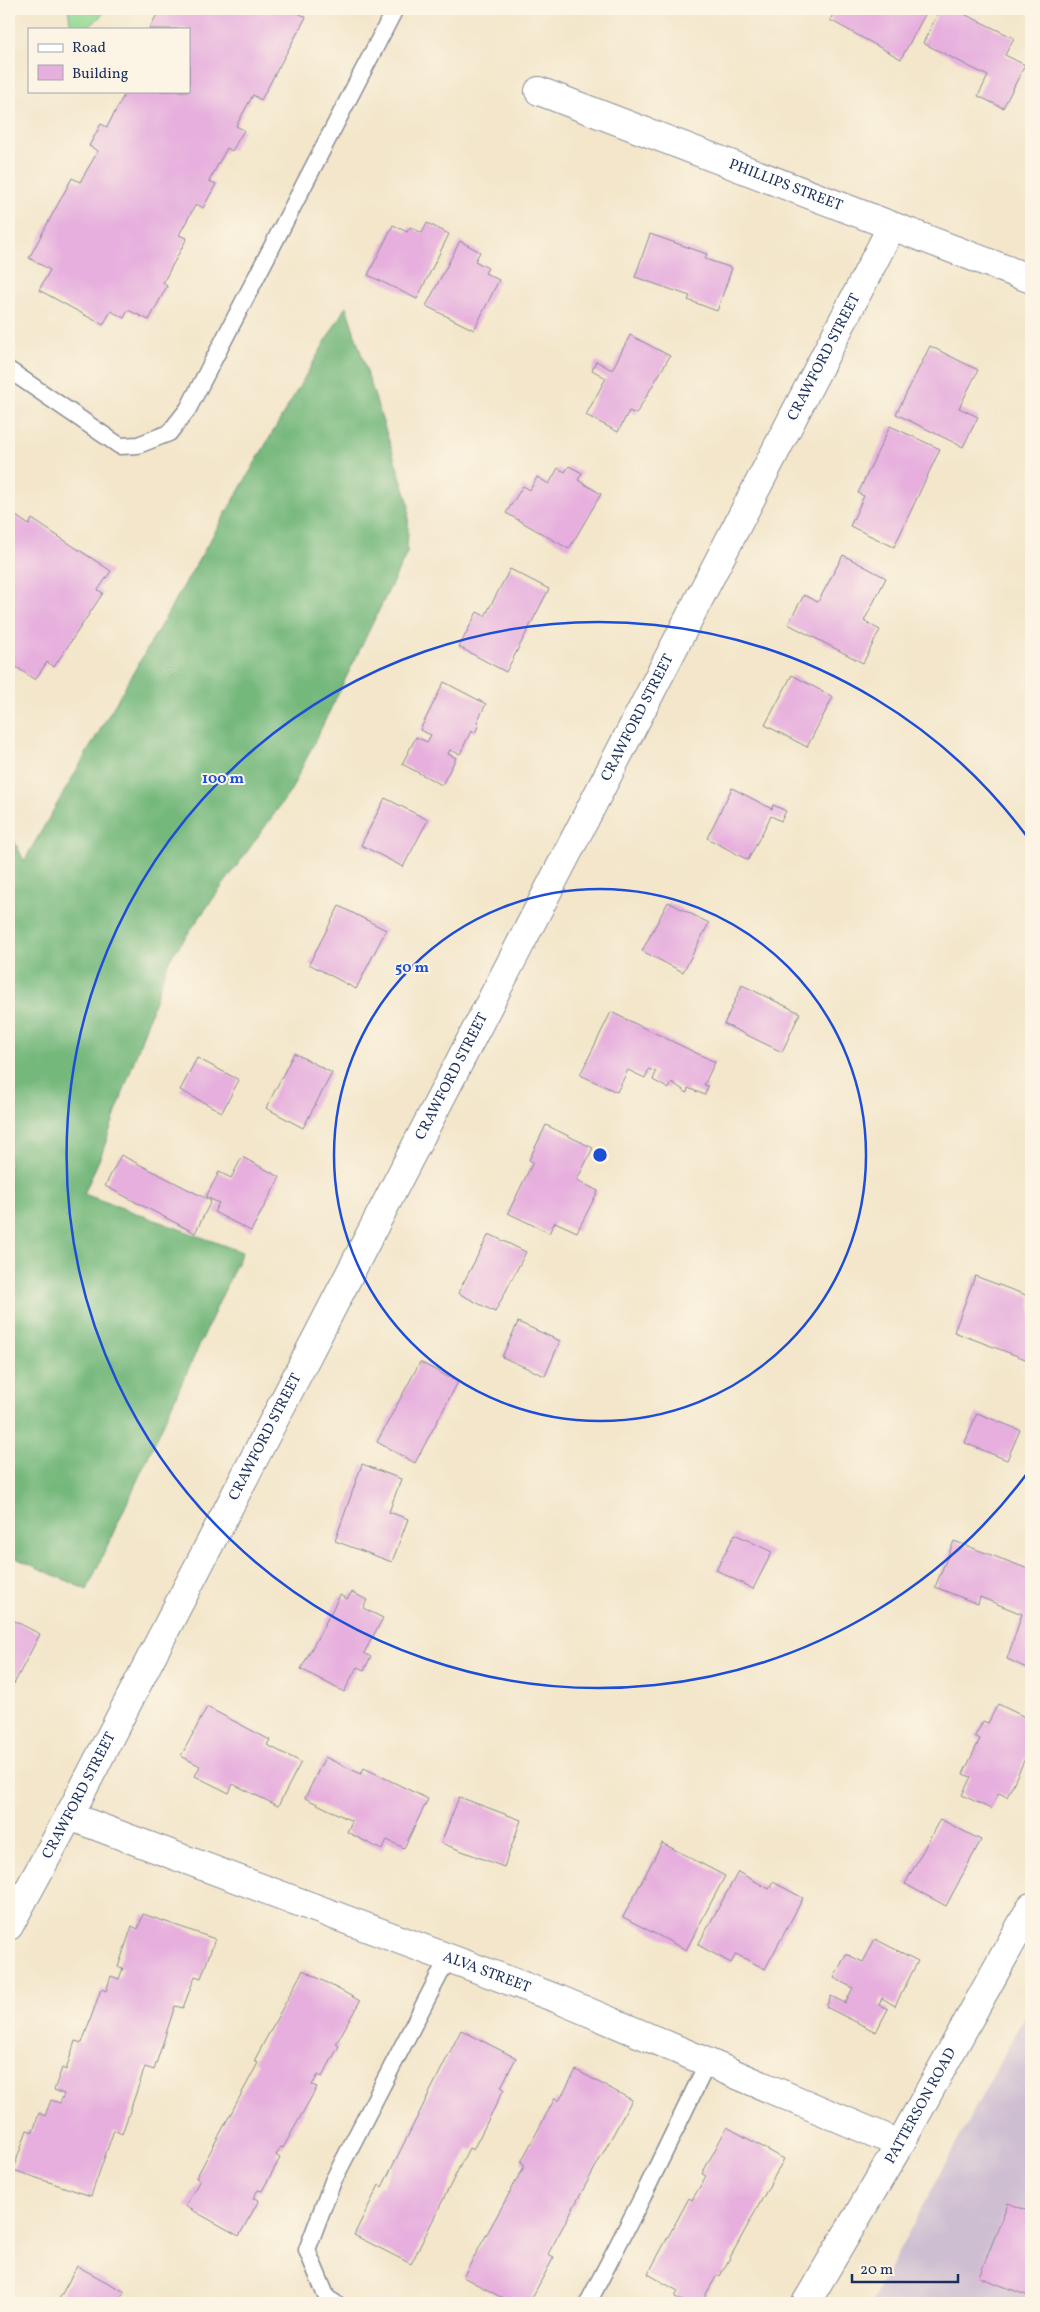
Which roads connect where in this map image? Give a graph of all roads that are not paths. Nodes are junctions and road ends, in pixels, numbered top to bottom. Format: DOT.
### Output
graph roads {
  1 [pos="395,9"];
  2 [pos="540,91"];
  3 [pos="892,226"];
  4 [pos="1031,279"];
  5 [pos="9,370"];
  6 [pos="69,1816"];
  7 [pos="1031,1907"];
  8 [pos="9,1926"];
  9 [pos="448,1958"];
  10 [pos="708,2062"];
  11 [pos="900,2144"];
  12 [pos="335,2303"];
  13 [pos="588,2303"];
  14 [pos="806,2303"];
  1 -- 5 [label="lane"];
  2 -- 3 [label="street, PHILLIPS STREET"];
  3 -- 4 [label="street, PHILLIPS STREET"];
  3 -- 6 [label="street, CRAWFORD STREET"];
  6 -- 8 [label="street, CRAWFORD STREET"];
  6 -- 9 [label="street, ALVA STREET"];
  7 -- 11 [label="street, PATTERSON ROAD"];
  9 -- 10 [label="street, ALVA STREET"];
  9 -- 12 [label="lane"];
  10 -- 11 [label="street, ALVA STREET"];
  10 -- 13 [label="lane"];
  11 -- 14 [label="street, PATTERSON ROAD"];
}
